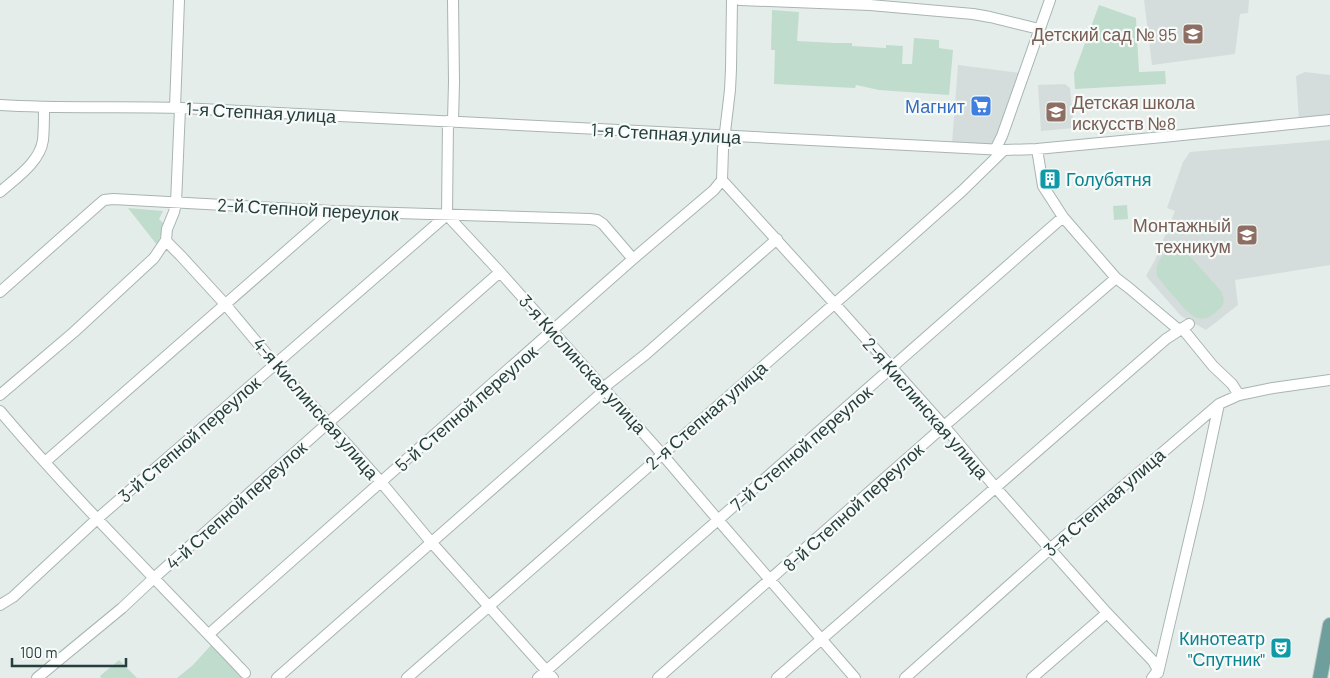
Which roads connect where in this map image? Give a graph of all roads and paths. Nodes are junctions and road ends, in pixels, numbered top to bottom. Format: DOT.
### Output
graph roads {
  1 [pos="179,0"];
  2 [pos="453,0"];
  3 [pos="732,0"];
  4 [pos="740,0"];
  5 [pos="1050,0"];
  6 [pos="1039,29"];
  7 [pos="0,105"];
  8 [pos="44,108"];
  9 [pos="178,108"];
  10 [pos="1330,120"];
  11 [pos="450,121"];
  12 [pos="725,136"];
  13 [pos="1037,149"];
  14 [pos="999,150"];
  15 [pos="722,180"];
  16 [pos="0,192"];
  17 [pos="176,203"];
  18 [pos="332,211"];
  19 [pos="447,215"];
  20 [pos="1063,217"];
  21 [pos="166,240"];
  22 [pos="777,240"];
  23 [pos="633,259"];
  24 [pos="500,272"];
  25 [pos="1116,278"];
  26 [pos="0,292"];
  27 [pos="834,303"];
  28 [pos="225,304"];
  29 [pos="1183,327"];
  30 [pos="552,331"];
  31 [pos="275,364"];
  32 [pos="891,369"];
  33 [pos="1330,380"];
  34 [pos="604,389"];
  35 [pos="0,395"];
  36 [pos="1239,395"];
  37 [pos="1218,404"];
  38 [pos="0,411"];
  39 [pos="328,424"];
  40 [pos="944,426"];
  41 [pos="662,454"];
  42 [pos="45,462"];
  43 [pos="381,482"];
  44 [pos="995,487"];
  45 [pos="97,519"];
  46 [pos="719,521"];
  47 [pos="431,542"];
  48 [pos="1051,548"];
  49 [pos="154,577"];
  50 [pos="770,580"];
  51 [pos="0,605"];
  52 [pos="488,606"];
  53 [pos="1107,613"];
  54 [pos="1330,625"];
  55 [pos="208,634"];
  56 [pos="821,639"];
  57 [pos="245,673"];
  58 [pos="1156,675"];
  59 [pos="546,676"];
  60 [pos="37,678"];
  61 [pos="277,678"];
  62 [pos="407,678"];
  63 [pos="658,678"];
  64 [pos="777,678"];
  65 [pos="856,678"];
  66 [pos="905,678"];
  67 [pos="1032,678"];
  68 [pos="1320,678"];
  1 -- 9 [label="street"];
  2 -- 11 [label="street"];
  3 -- 12 [label="street"];
  4 -- 6 [label="street"];
  5 -- 6 [label="street"];
  6 -- 14 [label="street"];
  7 -- 8 [label="street, 1-я Степная улица"];
  8 -- 9 [label="street, 1-я Степная улица"];
  8 -- 16 [label="street"];
  9 -- 11 [label="street, 1-я Степная улица"];
  9 -- 17 [label="street"];
  10 -- 13 [label="street, 1-я Степная улица"];
  11 -- 12 [label="street, 1-я Степная улица"];
  11 -- 19 [label="street"];
  12 -- 14 [label="street, 1-я Степная улица"];
  12 -- 15 [label="street"];
  13 -- 14 [label="street, 1-я Степная улица"];
  13 -- 20 [label="street"];
  14 -- 27 [label="street, 2-я Степная улица"];
  15 -- 22 [label="street, 2-я Кислинская улица"];
  15 -- 23 [label="street, 5-й Степной переулок"];
  17 -- 18 [label="street, 2-й Степной переулок"];
  17 -- 21 [label="street"];
  17 -- 26 [label="street, 2-й Степной переулок"];
  18 -- 19 [label="street, 2-й Степной переулок"];
  18 -- 28 [label="street"];
  19 -- 23 [label="street, 2-й Степной переулок"];
  19 -- 24 [label="street, 3-я Кислинская улица"];
  19 -- 31 [label="street, 3-й Степной переулок"];
  20 -- 25 [label="street"];
  20 -- 32 [label="street, 7-й Степной переулок"];
  21 -- 28 [label="street, 4-я Кислинская улица"];
  21 -- 35 [label="street"];
  22 -- 27 [label="street, 2-я Кислинская улица"];
  22 -- 34 [label="street"];
  23 -- 30 [label="street, 5-й Степной переулок"];
  24 -- 30 [label="street, 3-я Кислинская улица"];
  24 -- 39 [label="street, 4-й Степной переулок"];
  25 -- 29 [label="street"];
  25 -- 40 [label="street, 8-й Степной переулок"];
  27 -- 32 [label="street, 2-я Кислинская улица"];
  27 -- 41 [label="street, 2-я Степная улица"];
  28 -- 31 [label="street, 4-я Кислинская улица"];
  28 -- 42 [label="street"];
  29 -- 36 [label="street"];
  29 -- 44 [label="street"];
  30 -- 34 [label="street, 3-я Кислинская улица"];
  30 -- 43 [label="street, 5-й Степной переулок"];
  31 -- 39 [label="street, 4-я Кислинская улица"];
  31 -- 45 [label="street, 3-й Степной переулок"];
  32 -- 40 [label="street, 2-я Кислинская улица"];
  32 -- 46 [label="street, 7-й Степной переулок"];
  33 -- 36 [label="street, 3-я Степная улица"];
  34 -- 41 [label="street, 3-я Кислинская улица"];
  34 -- 47 [label="street"];
  36 -- 37 [label="street, 3-я Степная улица"];
  37 -- 48 [label="street, 3-я Степная улица"];
  37 -- 58 [label="street"];
  38 -- 42 [label="street"];
  39 -- 43 [label="street, 4-я Кислинская улица"];
  39 -- 49 [label="street, 4-й Степной переулок"];
  40 -- 44 [label="street, 2-я Кислинская улица"];
  40 -- 50 [label="street, 8-й Степной переулок"];
  41 -- 46 [label="street, 3-я Кислинская улица"];
  41 -- 52 [label="street, 2-я Степная улица"];
  42 -- 45 [label="street"];
  43 -- 47 [label="street, 4-я Кислинская улица"];
  43 -- 55 [label="street, 5-й Степной переулок"];
  44 -- 48 [label="street, 2-я Кислинская улица"];
  44 -- 56 [label="street"];
  45 -- 49 [label="street"];
  45 -- 51 [label="street, 3-й Степной переулок"];
  46 -- 50 [label="street, 3-я Кислинская улица"];
  46 -- 59 [label="street, 7-й Степной переулок"];
  47 -- 52 [label="street, 4-я Кислинская улица"];
  47 -- 61 [label="street"];
  48 -- 53 [label="street, 2-я Кислинская улица"];
  48 -- 66 [label="street, 3-я Степная улица"];
  49 -- 55 [label="street"];
  49 -- 60 [label="street, 4-й Степной переулок"];
  50 -- 56 [label="street, 3-я Кислинская улица"];
  50 -- 63 [label="street, 8-й Степной переулок"];
  52 -- 59 [label="street, 4-я Кислинская улица"];
  52 -- 62 [label="street, 2-я Степная улица"];
  53 -- 58 [label="street, 2-я Кислинская улица"];
  53 -- 67 [label="street"];
  54 -- 68 [label="main road"];
  55 -- 57 [label="street"];
  56 -- 64 [label="street"];
  56 -- 65 [label="street, 3-я Кислинская улица"];
}
